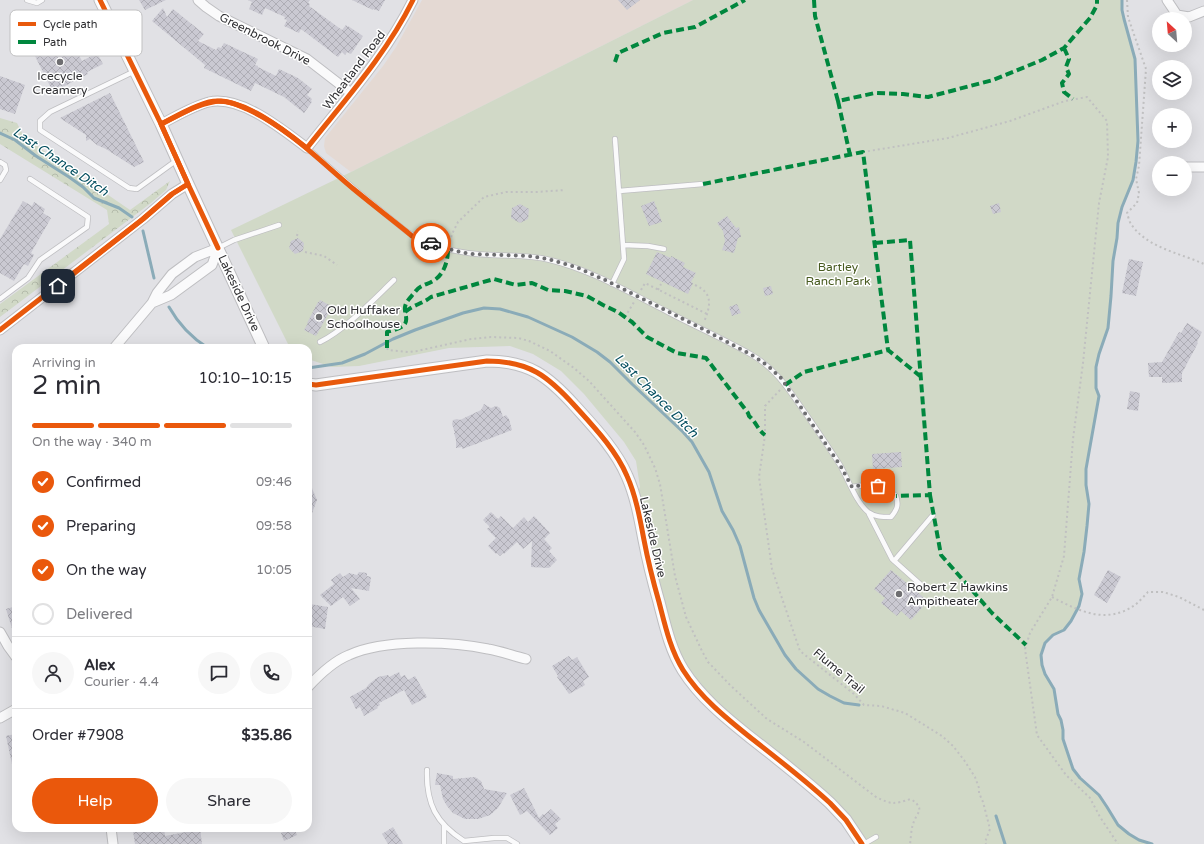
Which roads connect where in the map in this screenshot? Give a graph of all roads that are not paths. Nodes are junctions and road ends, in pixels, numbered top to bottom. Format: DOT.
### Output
graph roads {
  1 [pos="27,0"];
  2 [pos="42,0"];
  3 [pos="100,0"];
  4 [pos="198,0"];
  5 [pos="413,0"];
  6 [pos="1166,0"];
  7 [pos="105,10"];
  8 [pos="1204,11"];
  9 [pos="128,56"];
  10 [pos="136,71"];
  11 [pos="351,93"];
  12 [pos="161,124"];
  13 [pos="615,139"];
  14 [pos="307,148"];
  15 [pos="177,160"];
  16 [pos="0,162"];
  17 [pos="1192,167"];
  18 [pos="1204,167"];
  19 [pos="30,179"];
  20 [pos="0,180"];
  21 [pos="188,184"];
  22 [pos="703,184"];
  23 [pos="619,191"];
  24 [pos="279,225"];
  25 [pos="623,245"];
  26 [pos="218,248"];
  27 [pos="664,249"];
  28 [pos="394,280"];
  29 [pos="612,284"];
  30 [pos="0,299"];
  31 [pos="152,303"];
  32 [pos="0,330"];
  33 [pos="320,342"];
  34 [pos="117,344"];
  35 [pos="262,344"];
  36 [pos="312,384"];
  37 [pos="852,487"];
  38 [pos="868,512"];
  39 [pos="934,515"];
  40 [pos="894,561"];
  41 [pos="920,584"];
  42 [pos="0,632"];
  43 [pos="12,652"];
  44 [pos="526,659"];
  45 [pos="312,682"];
  46 [pos="12,711"];
  47 [pos="0,718"];
  48 [pos="426,770"];
  49 [pos="444,825"];
  50 [pos="112,832"];
  51 [pos="876,837"];
  52 [pos="113,844"];
  53 [pos="444,844"];
  54 [pos="517,844"];
  55 [pos="863,844"];
  1 -- 2 [label="lane"];
  3 -- 7 [label="street, Lakeside Drive"];
  4 -- 11 [label="street, Greenbrook Drive"];
  5 -- 11 [label="street, Wheatland Road"];
  6 -- 8 [label="street"];
  9 -- 10 [label="street, Lakeside Drive"];
  10 -- 12 [label="street, Lakeside Drive"];
  10 -- 15 [label="lane"];
  11 -- 14 [label="street, Wheatland Road"];
  12 -- 14 [label="street"];
  12 -- 15 [label="street, Lakeside Drive"];
  13 -- 23 [label="lane"];
  14 -- 29 [label="lane"];
  15 -- 21 [label="street, Lakeside Drive"];
  16 -- 20 [label="lane"];
  17 -- 18 [label="street"];
  19 -- 30 [label="lane"];
  21 -- 26 [label="street, Lakeside Drive"];
  21 -- 32 [label="street"];
  22 -- 23 [label="lane"];
  23 -- 25 [label="lane"];
  24 -- 26 [label="lane"];
  25 -- 27 [label="lane"];
  25 -- 29 [label="lane"];
  26 -- 31 [label="street"];
  26 -- 31 [label="street"];
  26 -- 35 [label="street, Lakeside Drive"];
  28 -- 33 [label="lane"];
  29 -- 37 [label="lane"];
  31 -- 34 [label="street"];
  36 -- 55 [label="street, Lakeside Drive"];
  37 -- 38 [label="lane"];
  37 -- 38 [label="lane"];
  38 -- 40 [label="lane"];
  39 -- 40 [label="lane"];
  40 -- 41 [label="lane"];
  42 -- 43 [label="street"];
  44 -- 45 [label="street"];
  46 -- 47 [label="street"];
  48 -- 49 [label="lane"];
  49 -- 53 [label="lane"];
  49 -- 54 [label="lane"];
  50 -- 52 [label="street"];
  51 -- 55 [label="lane"];
}
